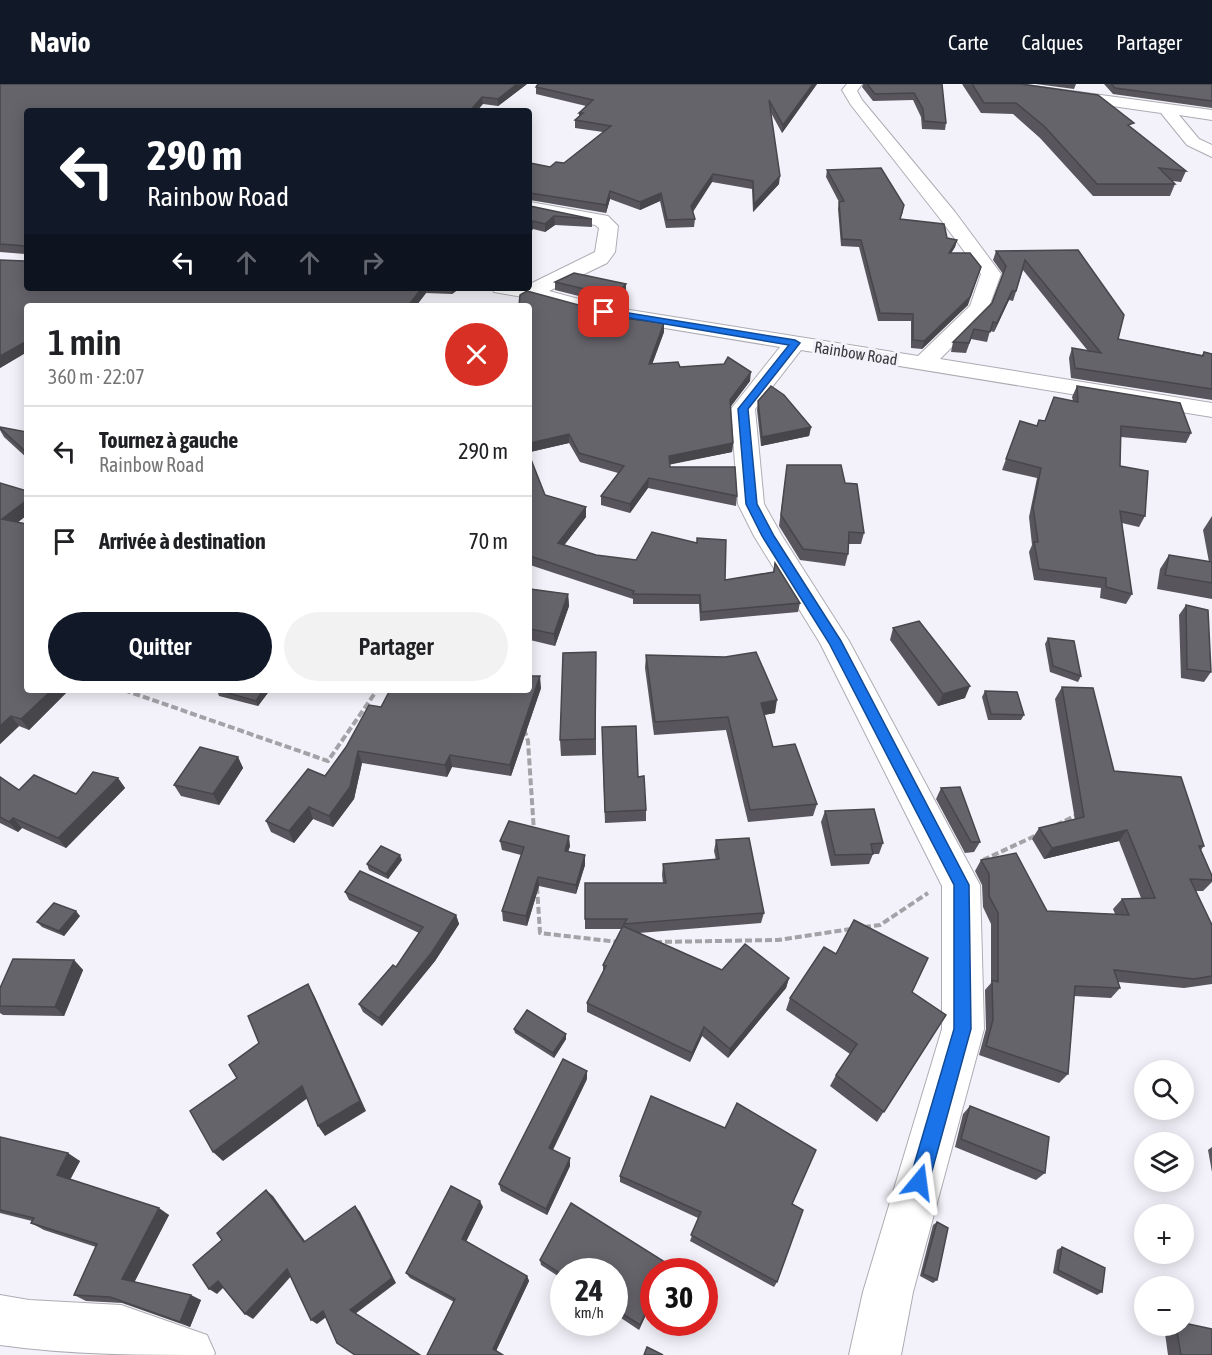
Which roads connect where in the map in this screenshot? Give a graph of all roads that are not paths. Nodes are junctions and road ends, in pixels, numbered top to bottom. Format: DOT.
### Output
graph roads {
  1 [pos="855,84"];
  2 [pos="987,84"];
  3 [pos="1083,91"];
  4 [pos="1166,109"];
  5 [pos="1212,115"];
  6 [pos="1212,152"];
  7 [pos="532,207"];
  8 [pos="524,291"];
  9 [pos="531,292"];
  10 [pos="795,343"];
  11 [pos="922,364"];
  12 [pos="1212,410"];
  13 [pos="0,1320"];
  14 [pos="189,1353"];
  15 [pos="874,1355"];
  1 -- 11 [label="street"];
  2 -- 3 [label="street"];
  3 -- 4 [label="street"];
  4 -- 5 [label="street"];
  4 -- 6 [label="street"];
  7 -- 9 [label="street"];
  8 -- 9 [label="street, Rainbow Road"];
  9 -- 10 [label="street, Rainbow Road"];
  10 -- 11 [label="street, Rainbow Road"];
  10 -- 15 [label="street"];
  11 -- 12 [label="street, Rainbow Road"];
  13 -- 14 [label="street"];
}
